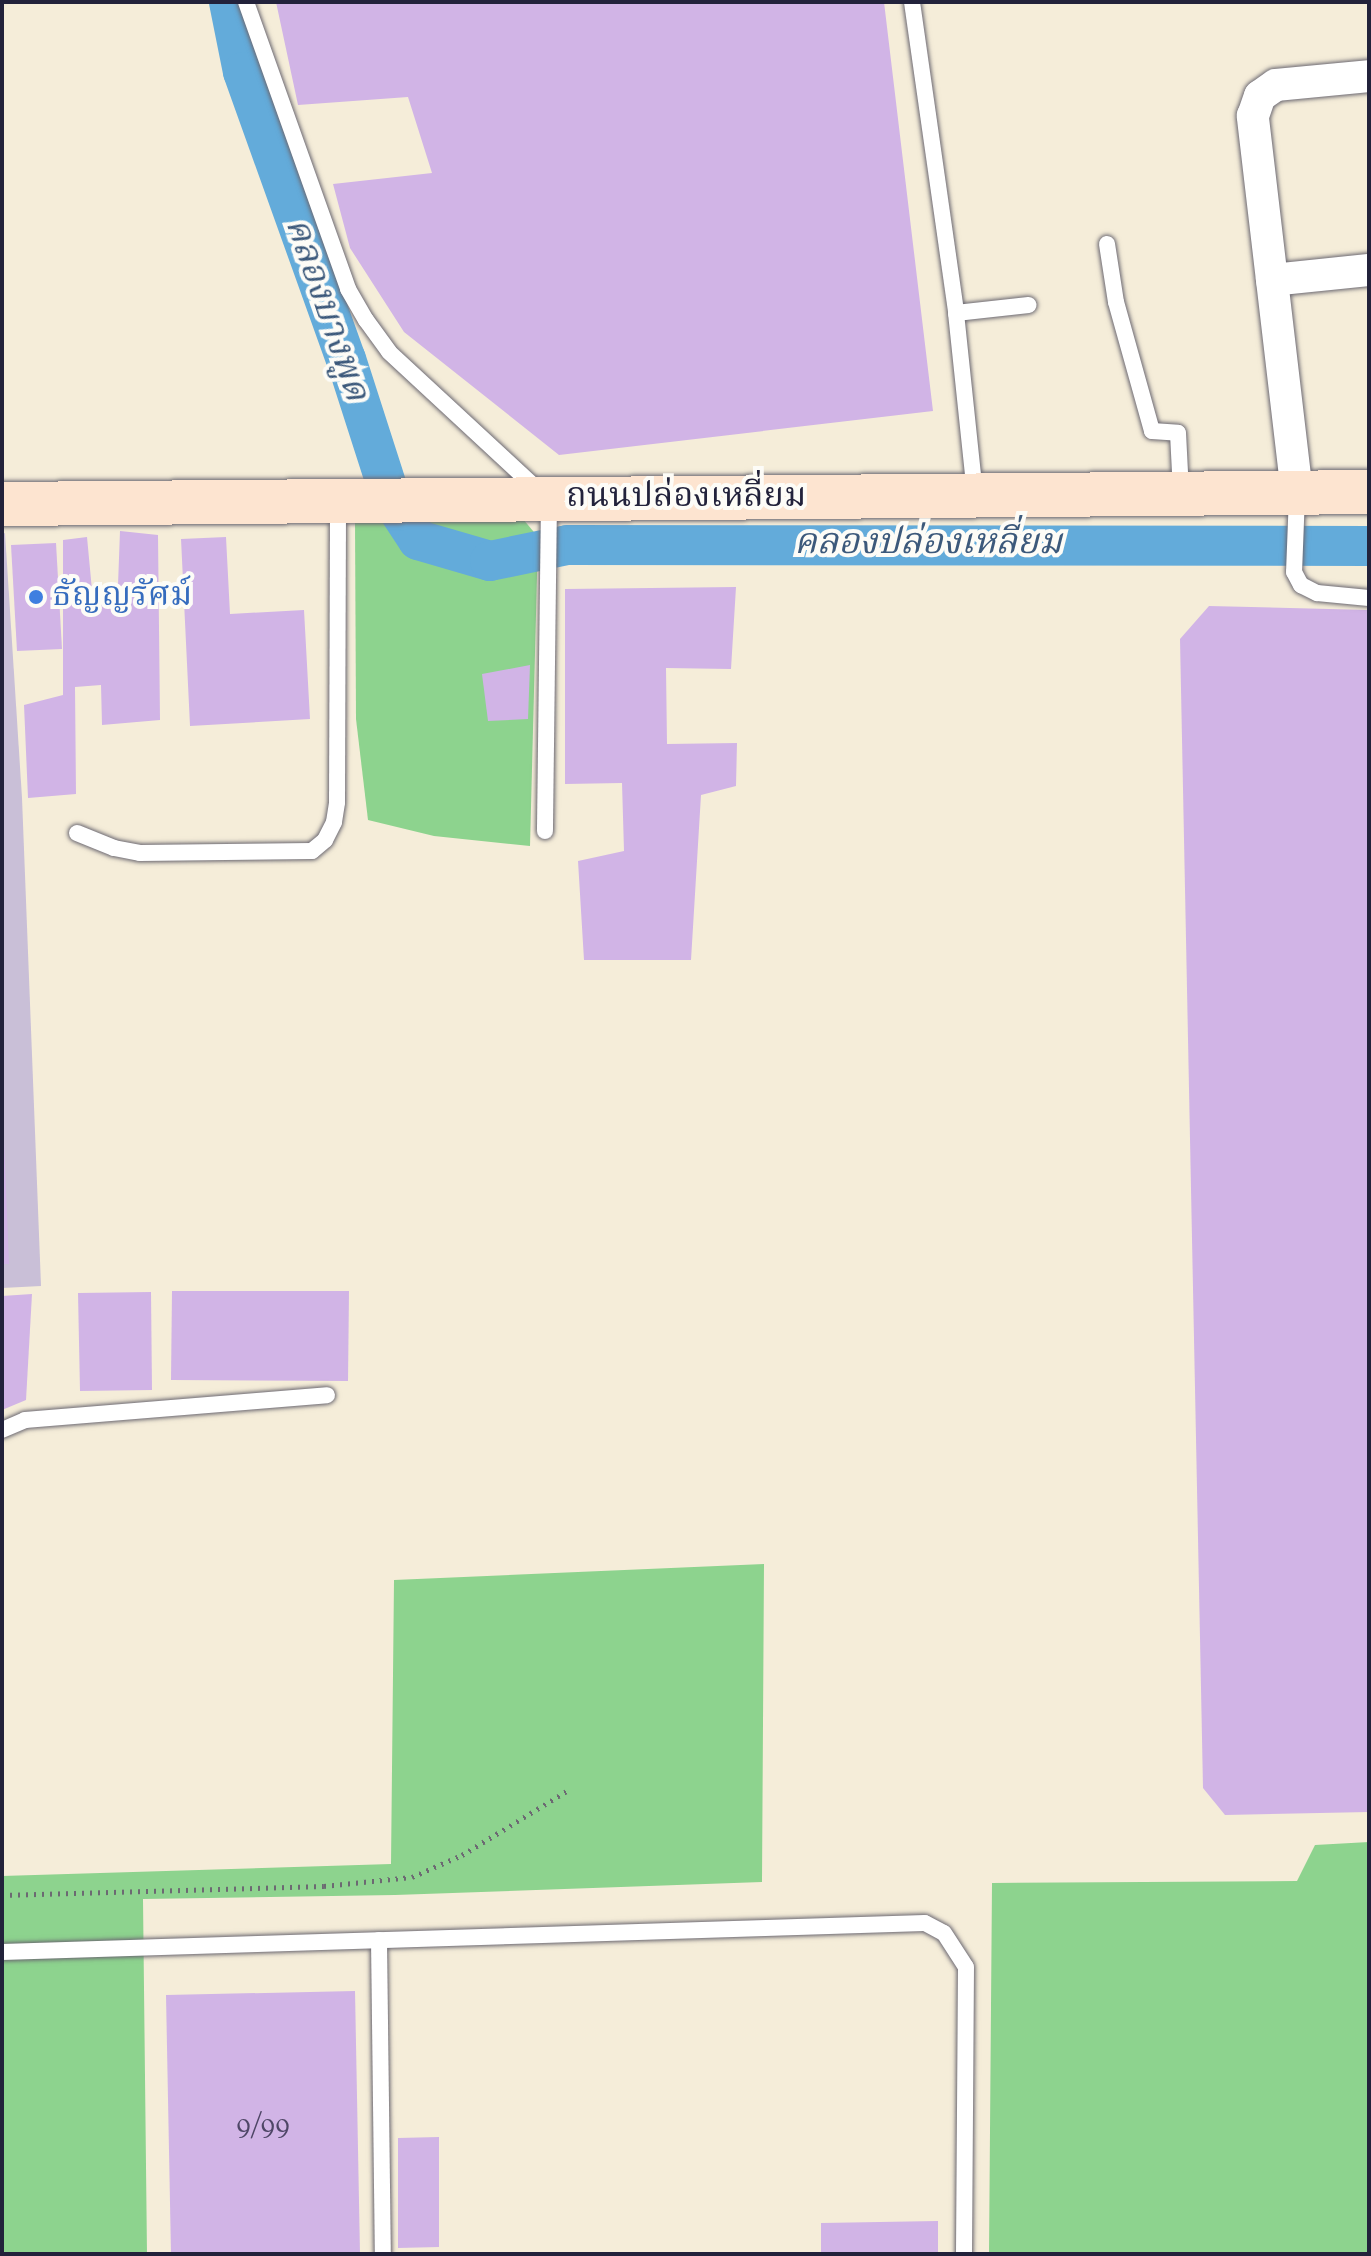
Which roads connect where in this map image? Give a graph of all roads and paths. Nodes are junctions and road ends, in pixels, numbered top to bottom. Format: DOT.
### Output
graph roads {
  1 [pos="246,2"];
  2 [pos="912,2"];
  3 [pos="1369,76"];
  4 [pos="1107,244"];
  5 [pos="1369,270"];
  6 [pos="1272,280"];
  7 [pos="1029,305"];
  8 [pos="956,313"];
  9 [pos="1369,492"];
  10 [pos="1181,495"];
  11 [pos="975,496"];
  12 [pos="350,501"];
  13 [pos="2,504"];
  14 [pos="1296,512"];
  15 [pos="548,516"];
  16 [pos="1369,598"];
  17 [pos="545,831"];
  18 [pos="77,833"];
  19 [pos="327,1395"];
  20 [pos="2,1430"];
  21 [pos="567,1791"];
  22 [pos="2,1895"];
  23 [pos="379,1940"];
  24 [pos="2,1952"];
  25 [pos="383,2254"];
  26 [pos="964,2254"];
  1 -- 15 [label="lane"];
  2 -- 8 [label="lane"];
  3 -- 6 [label="street"];
  4 -- 10 [label="lane"];
  5 -- 6 [label="street"];
  6 -- 14 [label="street"];
  7 -- 8 [label="lane"];
  8 -- 11 [label="lane"];
  9 -- 14 [label="street, ถนนปล่องเหลี่ยม"];
  10 -- 11 [label="street, ถนนปล่องเหลี่ยม"];
  10 -- 14 [label="street, ถนนปล่องเหลี่ยม"];
  11 -- 15 [label="street, ถนนปล่องเหลี่ยม"];
  12 -- 13 [label="street, ถนนปล่องเหลี่ยม"];
  12 -- 15 [label="street, ถนนปล่องเหลี่ยม"];
  12 -- 18 [label="lane"];
  14 -- 16 [label="lane"];
  15 -- 17 [label="lane"];
  19 -- 20 [label="lane"];
  21 -- 22 [label="path"];
  23 -- 24 [label="lane"];
  23 -- 25 [label="lane"];
  23 -- 26 [label="lane"];
}
